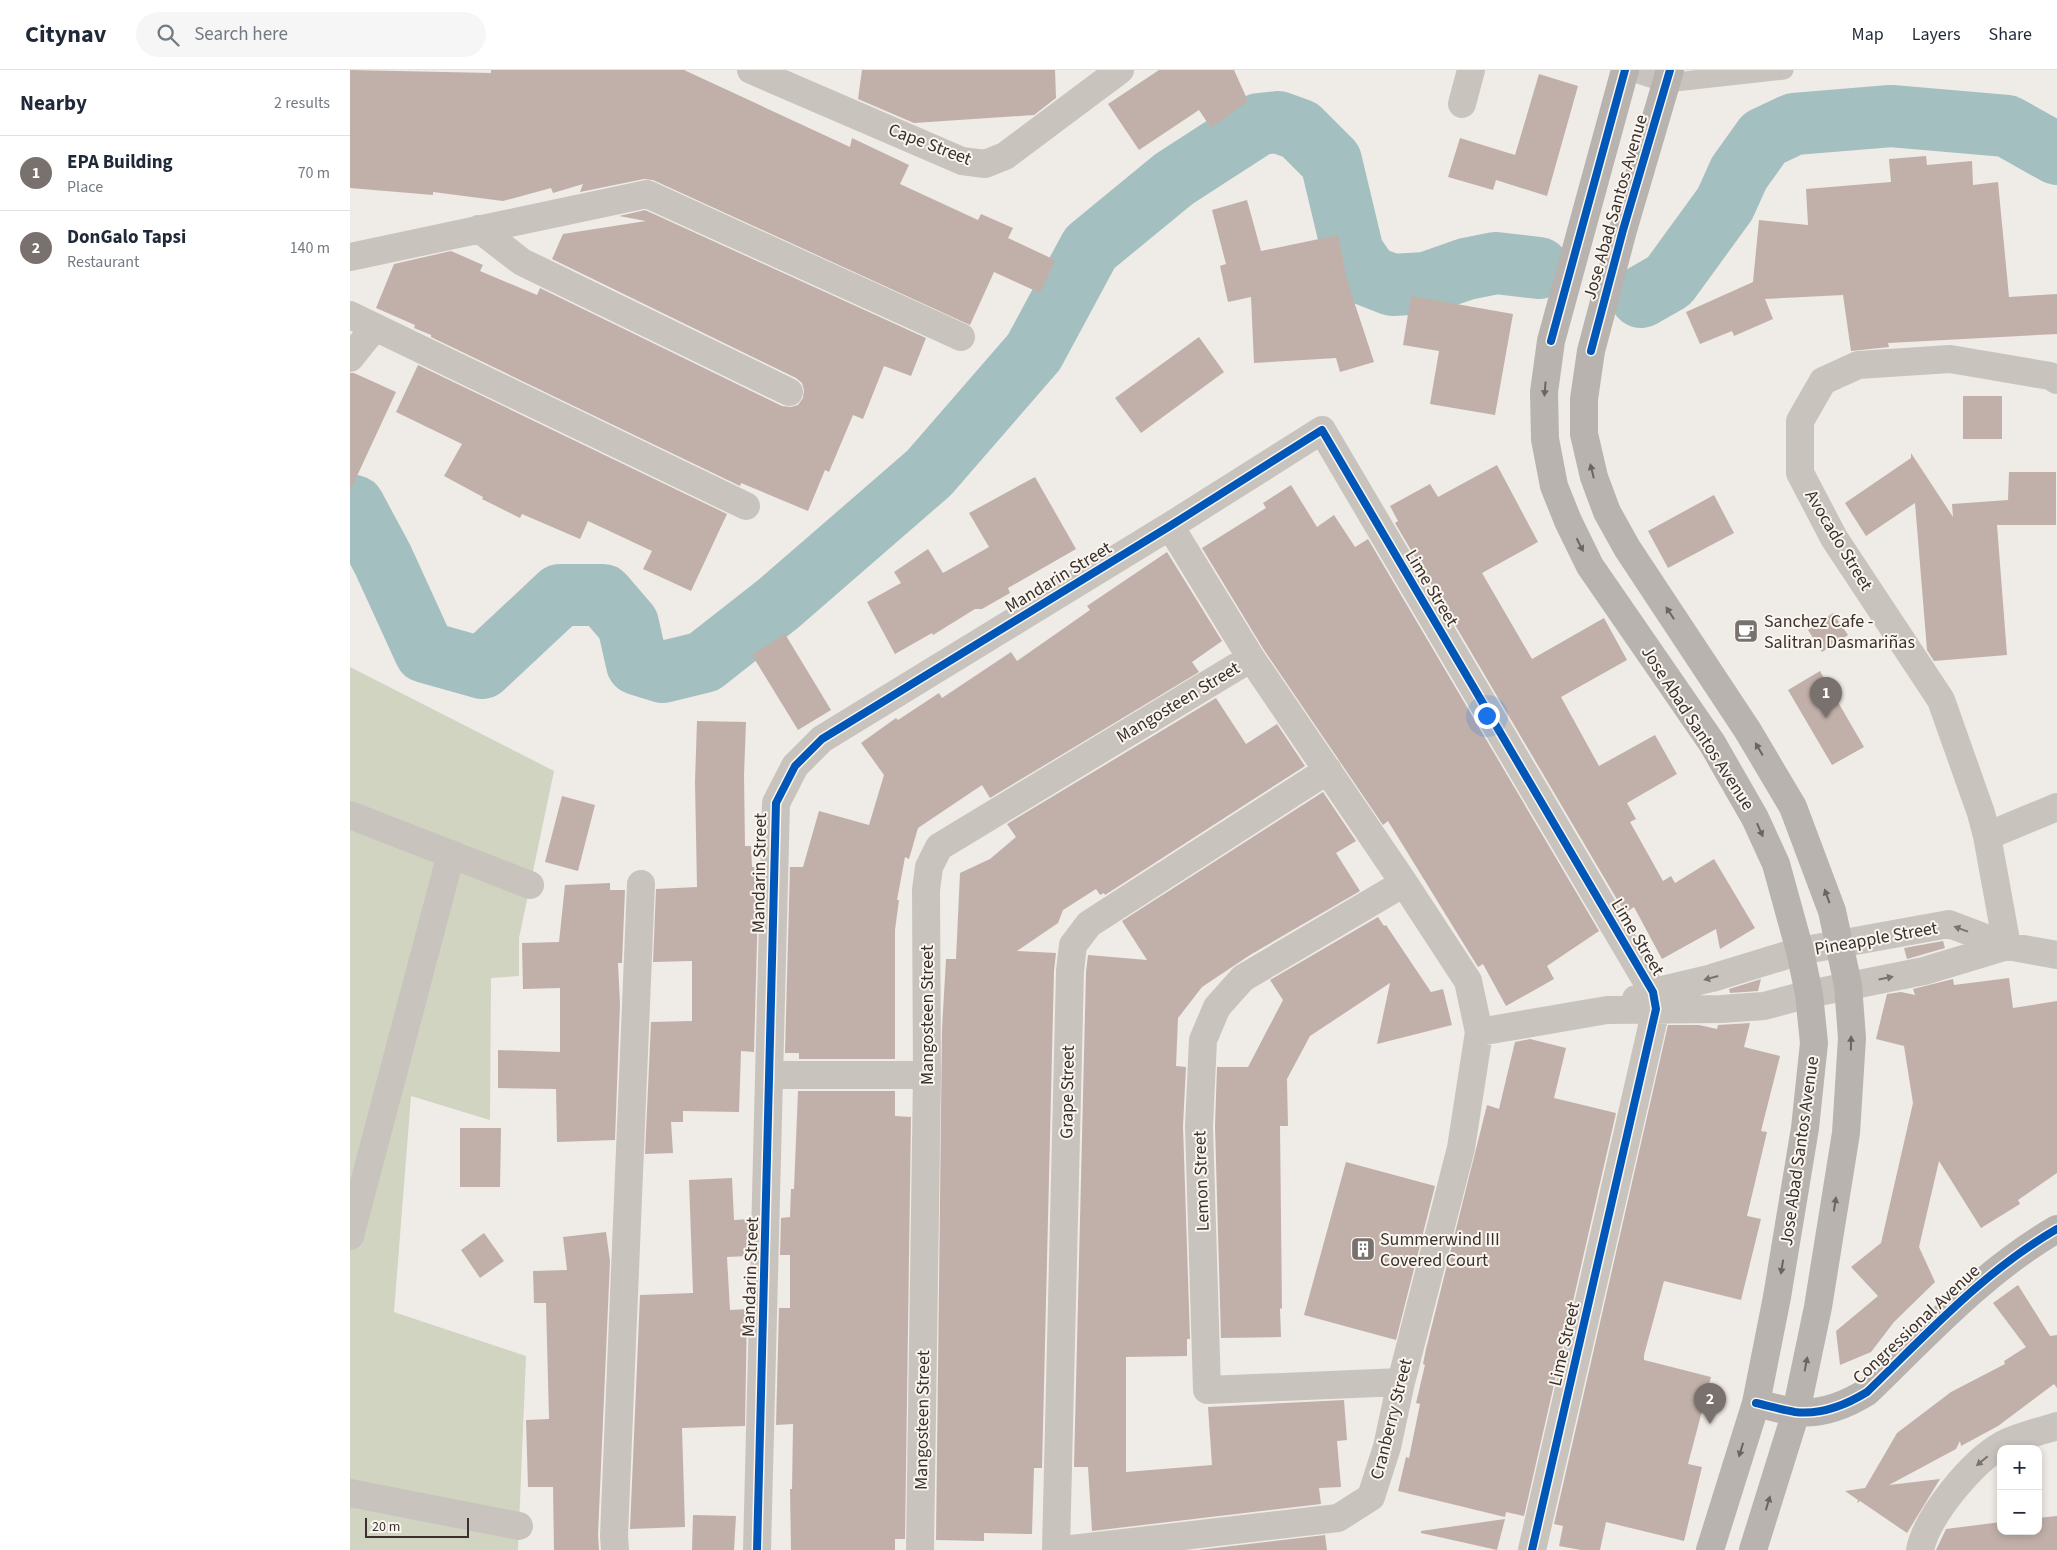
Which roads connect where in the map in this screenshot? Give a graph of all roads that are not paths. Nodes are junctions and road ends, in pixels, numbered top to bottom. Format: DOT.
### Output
graph roads {
  1 [pos="751,70"];
  2 [pos="1120,70"];
  3 [pos="1471,70"];
  4 [pos="1625,70"];
  5 [pos="1784,70"];
  6 [pos="1668,76"];
  7 [pos="1462,104"];
  8 [pos="479,229"];
  9 [pos="350,257"];
  10 [pos="350,315"];
  11 [pos="375,327"];
  12 [pos="962,338"];
  13 [pos="350,358"];
  14 [pos="2057,380"];
  15 [pos="790,392"];
  16 [pos="1322,430"];
  17 [pos="746,506"];
  18 [pos="1170,526"];
  19 [pos="1251,658"];
  20 [pos="1328,770"];
  21 [pos="2057,807"];
  22 [pos="350,815"];
  23 [pos="1987,836"];
  24 [pos="452,854"];
  25 [pos="1404,883"];
  26 [pos="641,884"];
  27 [pos="530,886"];
  28 [pos="1839,943"];
  29 [pos="2007,946"];
  30 [pos="1800,951"];
  31 [pos="2057,955"];
  32 [pos="1848,985"];
  33 [pos="1809,994"];
  34 [pos="1654,1000"];
  35 [pos="1479,1032"];
  36 [pos="770,1075"];
  37 [pos="927,1075"];
  38 [pos="2057,1229"];
  39 [pos="350,1236"];
  40 [pos="1401,1382"];
  41 [pos="1756,1404"];
  42 [pos="1796,1412"];
  43 [pos="2057,1426"];
  44 [pos="350,1493"];
  45 [pos="519,1526"];
  46 [pos="615,1550"];
  47 [pos="757,1550"];
  48 [pos="920,1550"];
  49 [pos="1056,1550"];
  50 [pos="1063,1550"];
  51 [pos="1532,1550"];
  52 [pos="1710,1550"];
  53 [pos="1753,1550"];
  54 [pos="1920,1550"];
  1 -- 2 [label="street, Cape Street"];
  3 -- 7 [label="street"];
  4 -- 6 [label="lane"];
  4 -- 30 [label="main road, Jose Abad Santos Avenue, one-way"];
  5 -- 6 [label="lane"];
  28 -- 6 [label="main road, Jose Abad Santos Avenue, one-way"];
  8 -- 9 [label="street"];
  8 -- 12 [label="street"];
  8 -- 15 [label="street"];
  10 -- 11 [label="street"];
  11 -- 13 [label="street"];
  11 -- 17 [label="street"];
  14 -- 23 [label="street, Avocado Street"];
  16 -- 18 [label="street, Mandarin Street"];
  16 -- 34 [label="street, Lime Street"];
  18 -- 19 [label="street"];
  18 -- 36 [label="street, Mandarin Street"];
  19 -- 20 [label="street"];
  19 -- 37 [label="street, Mangosteen Street"];
  20 -- 25 [label="street"];
  20 -- 49 [label="street, Grape Street"];
  21 -- 23 [label="street"];
  22 -- 24 [label="street"];
  23 -- 29 [label="street, Avocado Street"];
  24 -- 27 [label="street"];
  24 -- 39 [label="street"];
  25 -- 35 [label="street"];
  25 -- 40 [label="street, Lemon Street"];
  26 -- 46 [label="street"];
  29 -- 28 [label="street, Pineapple Street, one-way"];
  28 -- 30 [label="street, Pineapple Street"];
  28 -- 32 [label="main road, Jose Abad Santos Avenue"];
  29 -- 31 [label="street, Pineapple Street"];
  32 -- 29 [label="street, Pineapple Street, one-way"];
  30 -- 33 [label="main road, Jose Abad Santos Avenue"];
  30 -- 34 [label="street, Pineapple Street, one-way"];
  32 -- 33 [label="street, Pineapple Street"];
  42 -- 32 [label="main road, Jose Abad Santos Avenue, one-way"];
  33 -- 34 [label="street, Pineapple Street"];
  33 -- 41 [label="main road, Jose Abad Santos Avenue, one-way"];
  34 -- 35 [label="street"];
  34 -- 51 [label="street, Lime Street"];
  35 -- 40 [label="street, Cranberry Street"];
  36 -- 37 [label="street"];
  36 -- 47 [label="street, Mandarin Street"];
  37 -- 48 [label="street, Mangosteen Street"];
  38 -- 42 [label="main road, Congressional Avenue"];
  40 -- 50 [label="street, Cranberry Street"];
  41 -- 42 [label="main road, Congressional Avenue"];
  41 -- 52 [label="main road, Jose Abad Santos Avenue, one-way"];
  53 -- 42 [label="main road, Jose Abad Santos Avenue, one-way"];
  43 -- 54 [label="street, one-way"];
  44 -- 45 [label="street"];
}
